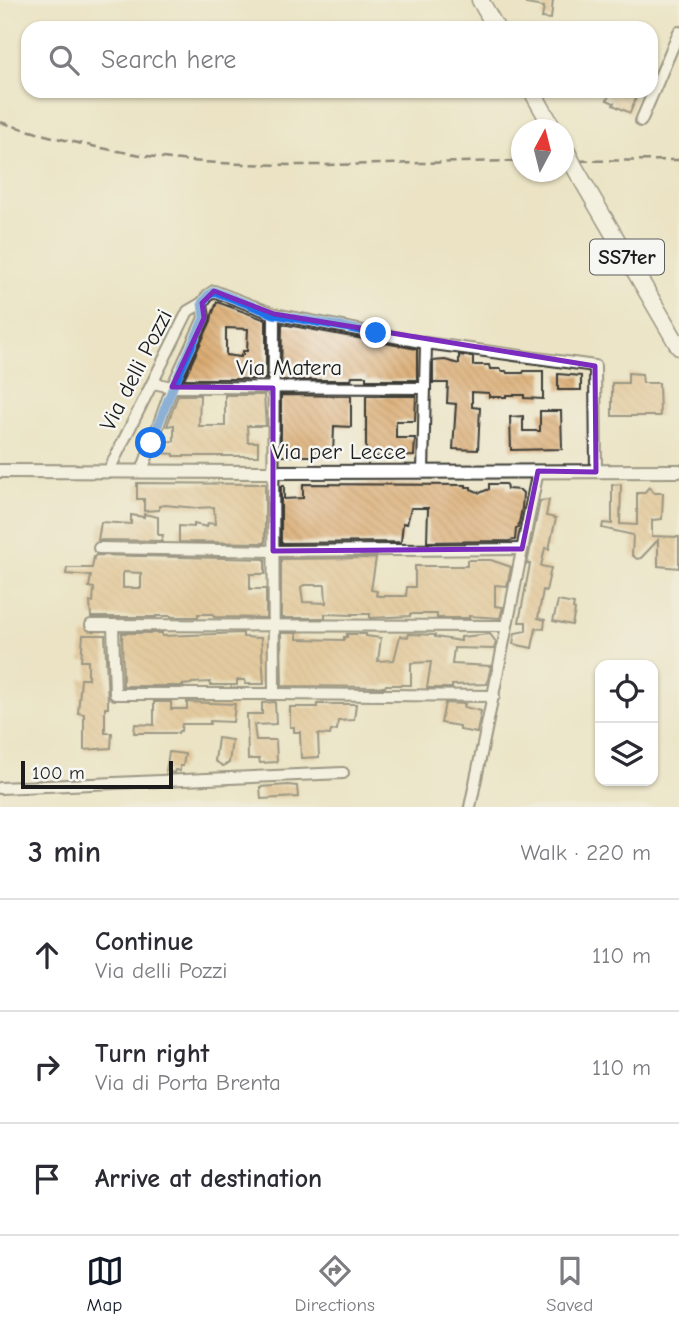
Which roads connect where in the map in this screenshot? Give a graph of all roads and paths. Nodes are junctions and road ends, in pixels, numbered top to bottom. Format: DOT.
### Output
graph roads {
  1 [pos="480,0"];
  2 [pos="492,21"];
  3 [pos="679,32"];
  4 [pos="658,81"];
  5 [pos="536,98"];
  6 [pos="651,98"];
  7 [pos="548,119"];
  8 [pos="641,121"];
  9 [pos="574,166"];
  10 [pos="202,303"];
  11 [pos="274,314"];
  12 [pos="426,342"];
  13 [pos="679,347"];
  14 [pos="153,383"];
  15 [pos="173,387"];
  16 [pos="274,388"];
  17 [pos="425,388"];
  18 [pos="0,471"];
  19 [pos="142,471"];
  20 [pos="538,471"];
  21 [pos="679,471"];
  22 [pos="108,472"];
  23 [pos="275,472"];
  24 [pos="424,472"];
  25 [pos="596,472"];
  26 [pos="99,548"];
  27 [pos="522,549"];
  28 [pos="273,551"];
  29 [pos="91,625"];
  30 [pos="113,625"];
  31 [pos="274,626"];
  32 [pos="506,626"];
  33 [pos="274,694"];
  34 [pos="494,696"];
  35 [pos="344,773"];
  36 [pos="0,788"];
  37 [pos="470,807"];
  1 -- 2 [label="main road"];
  3 -- 4 [label="street"];
  5 -- 7 [label="main road"];
  6 -- 8 [label="street"];
  9 -- 13 [label="main road, SS7ter, bridge"];
  10 -- 11 [label="street"];
  10 -- 14 [label="street, Via delli Pozzi"];
  10 -- 15 [label="street, Via delli Pozzi"];
  11 -- 12 [label="street"];
  11 -- 16 [label="street"];
  12 -- 17 [label="street"];
  12 -- 25 [label="street"];
  14 -- 15 [label="street, Via Matera"];
  14 -- 22 [label="street, Via delli Pozzi"];
  15 -- 16 [label="street, Via Matera"];
  15 -- 19 [label="street, Via delli Pozzi"];
  16 -- 17 [label="street, Via Matera"];
  16 -- 23 [label="street"];
  17 -- 24 [label="street"];
  18 -- 22 [label="street, Via per Lecce"];
  19 -- 22 [label="street, Via per Lecce"];
  19 -- 23 [label="street, Via per Lecce"];
  20 -- 24 [label="street, Via per Lecce"];
  20 -- 25 [label="street, Via per Lecce"];
  20 -- 27 [label="street"];
  21 -- 25 [label="street, Via per Lecce"];
  23 -- 24 [label="street, Via per Lecce"];
  23 -- 28 [label="street"];
  26 -- 28 [label="street"];
  27 -- 28 [label="street"];
  27 -- 32 [label="street"];
  28 -- 31 [label="street"];
  29 -- 30 [label="street"];
  30 -- 31 [label="street"];
  30 -- 33 [label="street"];
  31 -- 32 [label="street"];
  31 -- 33 [label="street"];
  32 -- 34 [label="street"];
  33 -- 34 [label="street"];
  34 -- 37 [label="street"];
  35 -- 36 [label="street"];
}
